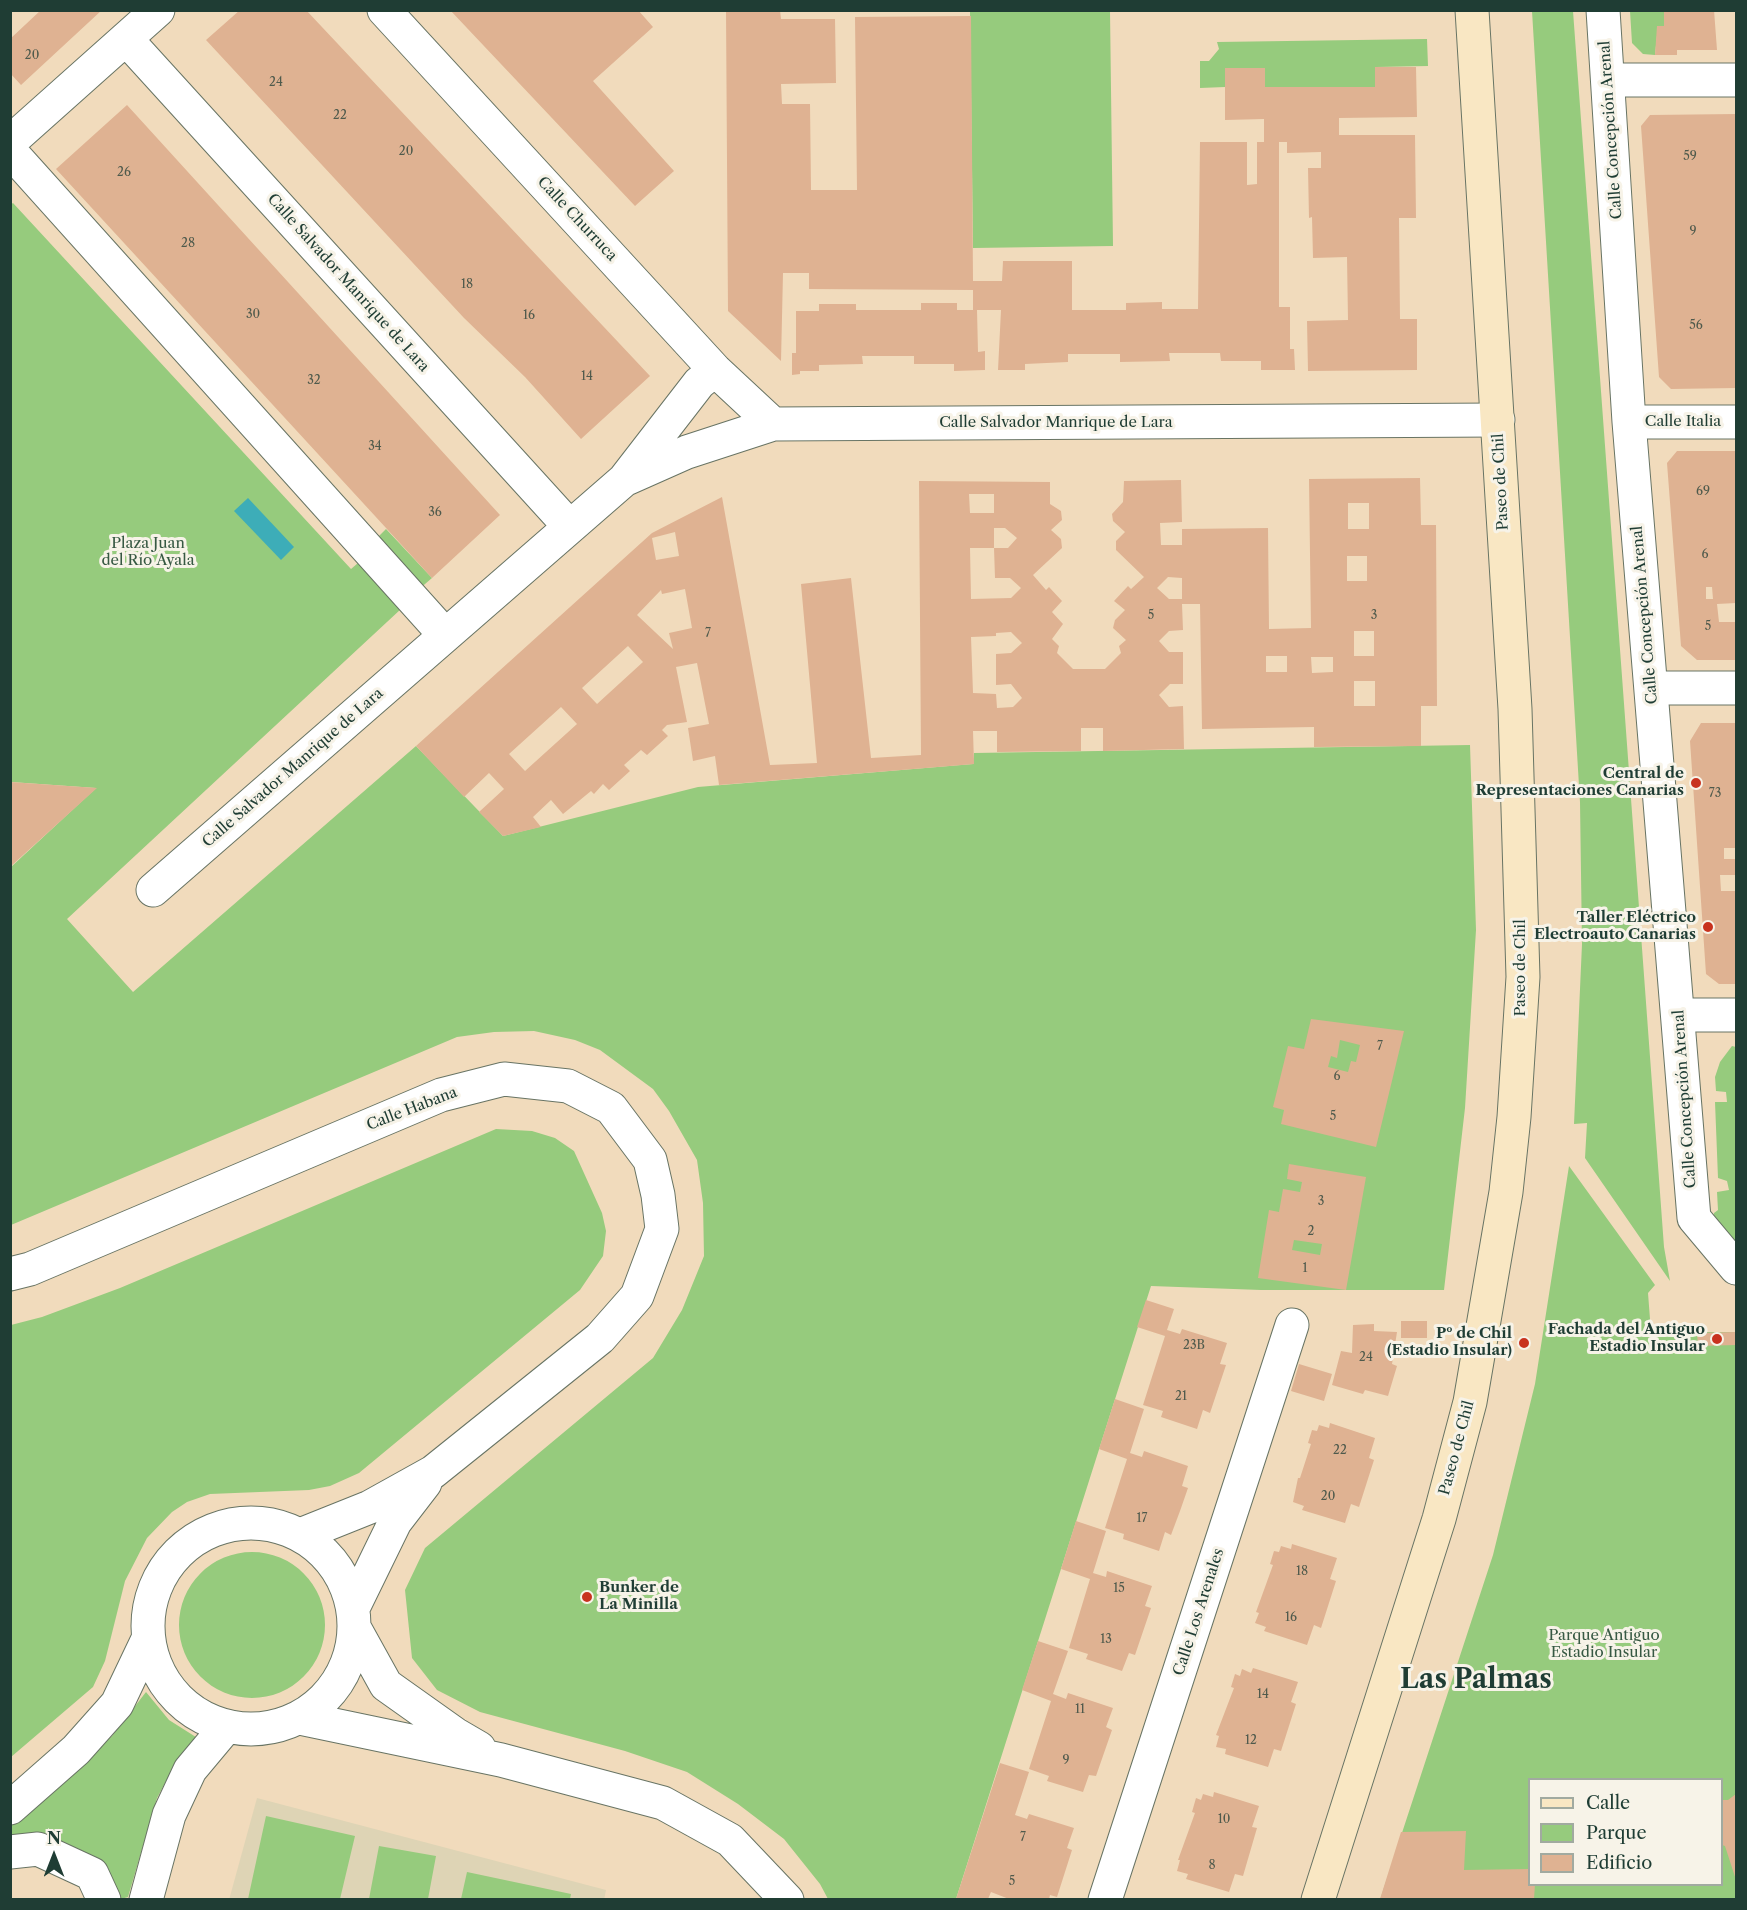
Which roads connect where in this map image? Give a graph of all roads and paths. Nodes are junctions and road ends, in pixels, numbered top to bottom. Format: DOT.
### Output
graph roads {
  1 [pos="158,10"];
  2 [pos="384,10"];
  3 [pos="1472,10"];
  4 [pos="1603,10"];
  5 [pos="127,40"];
  6 [pos="1608,80"];
  7 [pos="1737,80"];
  8 [pos="10,141"];
  9 [pos="10,151"];
  10 [pos="715,369"];
  11 [pos="1497,420"];
  12 [pos="1629,422"];
  13 [pos="1737,422"];
  14 [pos="773,424"];
  15 [pos="624,480"];
  16 [pos="570,527"];
  17 [pos="445,636"];
  18 [pos="1652,688"];
  19 [pos="1737,688"];
  20 [pos="153,890"];
  21 [pos="1678,1015"];
  22 [pos="1737,1015"];
  23 [pos="1737,1268"];
  24 [pos="10,1274"];
  25 [pos="1292,1326"];
  26 [pos="433,1472"];
  27 [pos="300,1535"];
  28 [pos="354,1618"];
  29 [pos="148,1639"];
  30 [pos="300,1718"];
  31 [pos="225,1727"];
  32 [pos="501,1760"];
  33 [pos="10,1808"];
  34 [pos="10,1852"];
  35 [pos="105,1899"];
  36 [pos="146,1899"];
  37 [pos="787,1899"];
  38 [pos="1105,1899"];
  39 [pos="1318,1899"];
  1 -- 5 [label="street"];
  2 -- 10 [label="street, Calle Churruca"];
  3 -- 11 [label="street, Paseo de Chil"];
  4 -- 6 [label="street, Calle Concepción Arenal"];
  5 -- 8 [label="street"];
  5 -- 16 [label="street, Calle Salvador Manrique de Lara"];
  6 -- 7 [label="street"];
  6 -- 12 [label="street, Calle Concepción Arenal"];
  9 -- 17 [label="street"];
  10 -- 14 [label="street, Calle Churruca"];
  10 -- 15 [label="street, Calle Salvador Manrique de Lara"];
  11 -- 14 [label="street, Calle Salvador Manrique de Lara"];
  11 -- 39 [label="street, Paseo de Chil"];
  12 -- 13 [label="street, Calle Italia"];
  12 -- 18 [label="street, Calle Concepción Arenal"];
  14 -- 15 [label="street, Calle Salvador Manrique de Lara"];
  15 -- 16 [label="street, Calle Salvador Manrique de Lara"];
  16 -- 17 [label="street, Calle Salvador Manrique de Lara"];
  17 -- 20 [label="street, Calle Salvador Manrique de Lara"];
  18 -- 19 [label="street"];
  18 -- 21 [label="street, Calle Concepción Arenal"];
  21 -- 22 [label="street"];
  21 -- 23 [label="street, Calle Concepción Arenal"];
  24 -- 26 [label="street, Calle Habana"];
  25 -- 38 [label="street, Calle Los Arenales"];
  26 -- 27 [label="street, Calle Habana"];
  26 -- 28 [label="street, Calle Habana"];
  27 -- 28 [label="street"];
  27 -- 29 [label="street"];
  28 -- 30 [label="street"];
  28 -- 32 [label="street"];
  29 -- 31 [label="street"];
  29 -- 33 [label="street"];
  30 -- 31 [label="street"];
  30 -- 32 [label="street"];
  31 -- 36 [label="street"];
  32 -- 37 [label="street"];
  34 -- 35 [label="street"];
}
